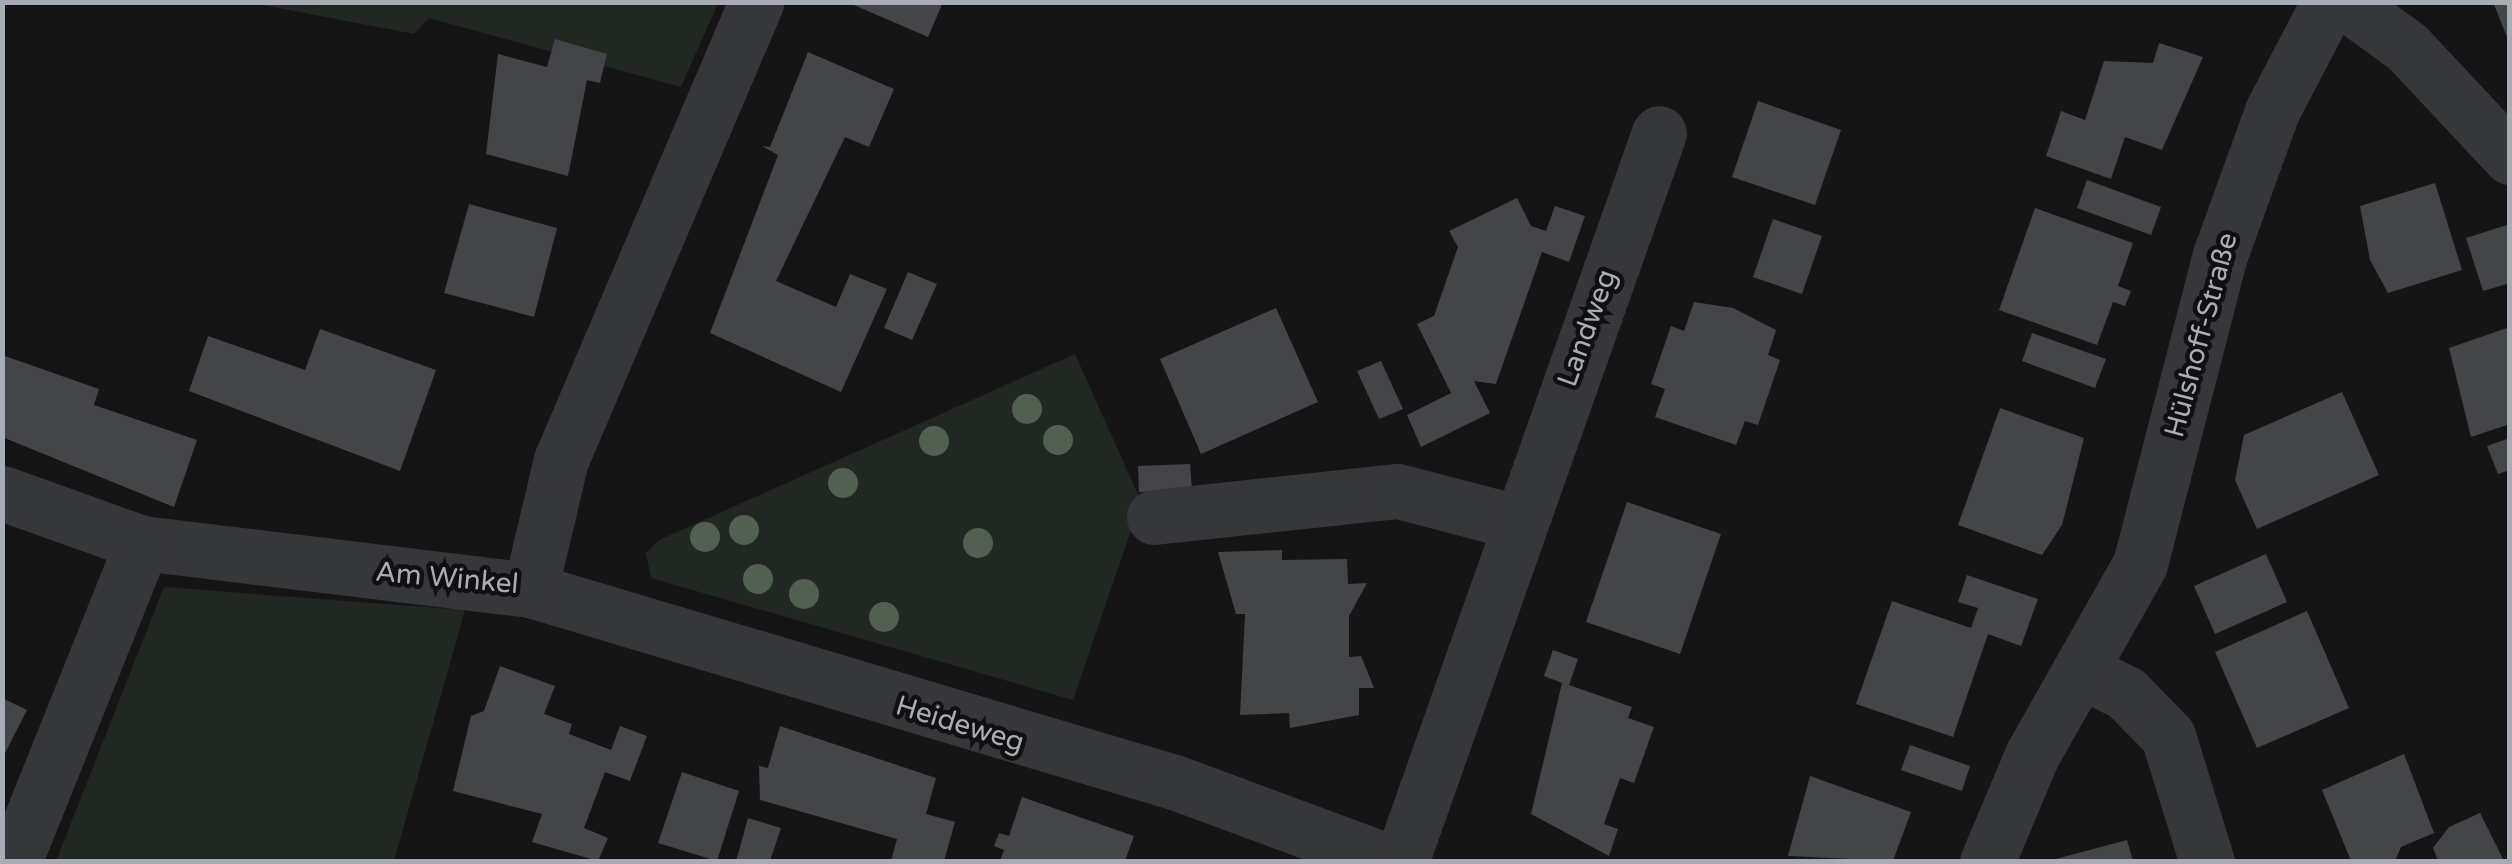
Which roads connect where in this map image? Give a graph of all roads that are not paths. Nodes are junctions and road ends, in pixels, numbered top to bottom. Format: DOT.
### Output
graph roads {
  1 [pos="756,2"];
  2 [pos="2329,2"];
  3 [pos="2345,2"];
  4 [pos="1659,133"];
  5 [pos="2510,156"];
  6 [pos="2,493"];
  7 [pos="1154,517"];
  8 [pos="1516,522"];
  9 [pos="142,543"];
  10 [pos="530,590"];
  11 [pos="2084,672"];
  12 [pos="14,862"];
  13 [pos="1390,862"];
  14 [pos="1401,862"];
  15 [pos="1986,862"];
  16 [pos="2207,862"];
  1 -- 10 [label="street, Am Winkel"];
  2 -- 11 [label="street, Hülshoff-Straße"];
  3 -- 5 [label="street"];
  4 -- 8 [label="street, Landweg"];
  6 -- 9 [label="street"];
  7 -- 8 [label="street"];
  8 -- 14 [label="street, Landweg"];
  9 -- 10 [label="street, Am Winkel"];
  9 -- 12 [label="street"];
  10 -- 13 [label="street, Heideweg"];
  11 -- 15 [label="street, Hülshoff-Straße"];
  11 -- 16 [label="street"];
}
